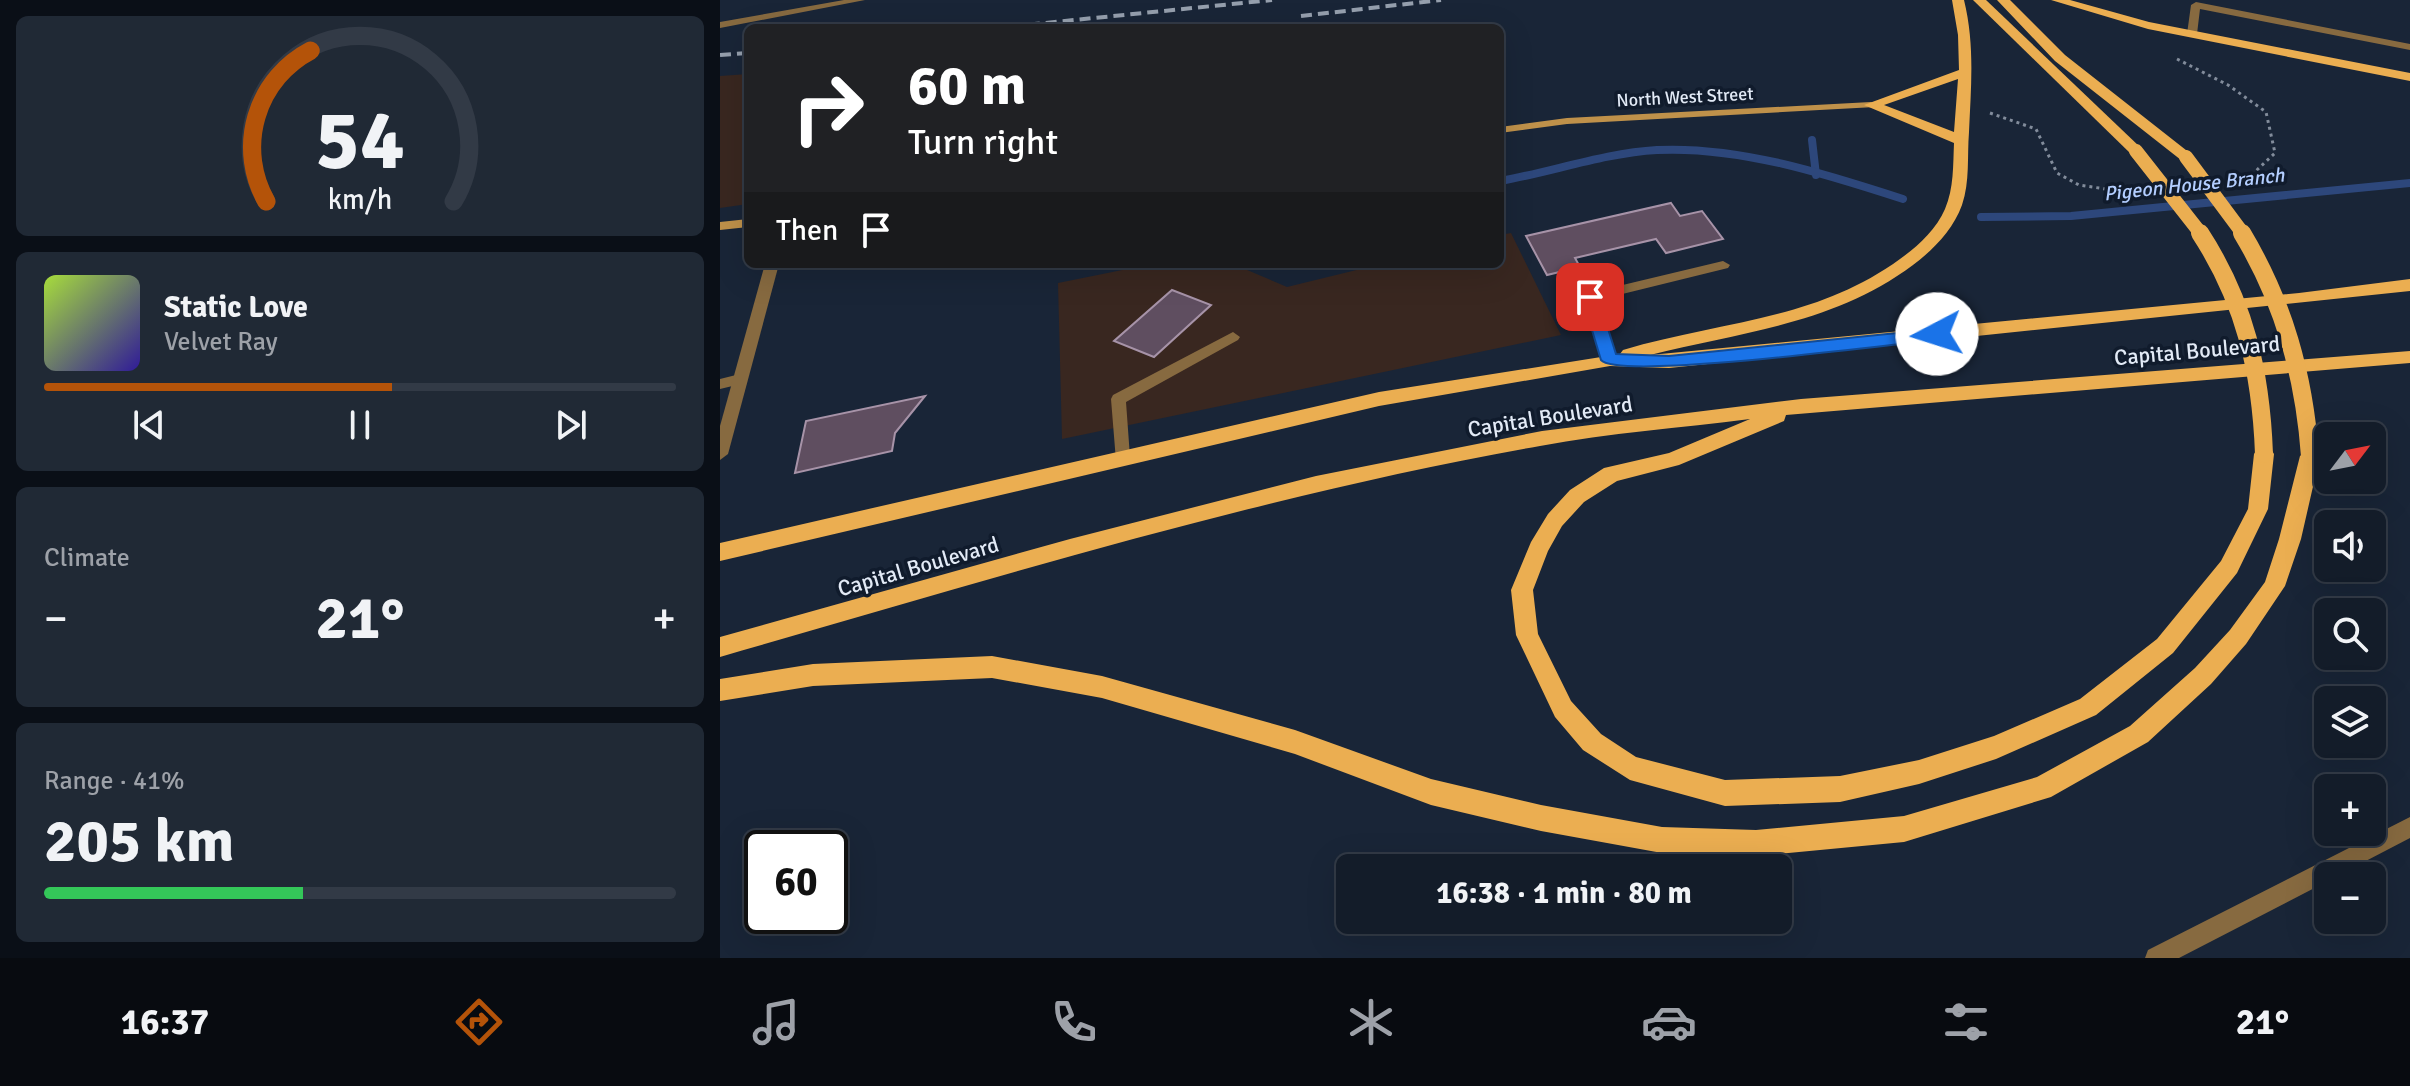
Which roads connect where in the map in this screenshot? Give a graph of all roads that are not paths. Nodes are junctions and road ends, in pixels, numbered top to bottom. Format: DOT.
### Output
graph roads {
  1 [pos="860,0"];
  2 [pos="1958,0"];
  3 [pos="1979,0"];
  4 [pos="2003,0"];
  5 [pos="2057,0"];
  6 [pos="720,25"];
  7 [pos="2192,34"];
  8 [pos="2410,47"];
  9 [pos="1967,72"];
  10 [pos="2410,77"];
  11 [pos="1871,105"];
  12 [pos="1504,129"];
  13 [pos="1961,141"];
  14 [pos="744,223"];
  15 [pos="720,226"];
  16 [pos="1723,265"];
  17 [pos="771,268"];
  18 [pos="2410,285"];
  19 [pos="1233,337"];
  20 [pos="2410,357"];
  21 [pos="1610,360"];
  22 [pos="740,379"];
  23 [pos="720,384"];
  24 [pos="1801,406"];
  25 [pos="720,454"];
  26 [pos="1122,457"];
  27 [pos="720,552"];
  28 [pos="720,647"];
  29 [pos="720,690"];
  30 [pos="2410,827"];
  31 [pos="2156,958"];
  1 -- 6 [label="street"];
  2 -- 9 [label="main road"];
  3 -- 24 [label="main road, bridge"];
  4 -- 29 [label="main road, bridge"];
  5 -- 7 [label="main road"];
  7 -- 8 [label="street"];
  7 -- 10 [label="main road"];
  9 -- 11 [label="main road"];
  9 -- 13 [label="main road"];
  11 -- 12 [label="street, North West Street"];
  11 -- 13 [label="main road"];
  13 -- 21 [label="main road"];
  14 -- 15 [label="street"];
  16 -- 21 [label="street"];
  17 -- 22 [label="street"];
  18 -- 21 [label="main road, Capital Boulevard"];
  19 -- 26 [label="street"];
  20 -- 24 [label="main road, Capital Boulevard"];
  21 -- 26 [label="main road, Capital Boulevard"];
  22 -- 23 [label="street"];
  22 -- 25 [label="street"];
  24 -- 28 [label="main road, Capital Boulevard"];
  26 -- 27 [label="main road, Capital Boulevard"];
  30 -- 31 [label="street"];
}
